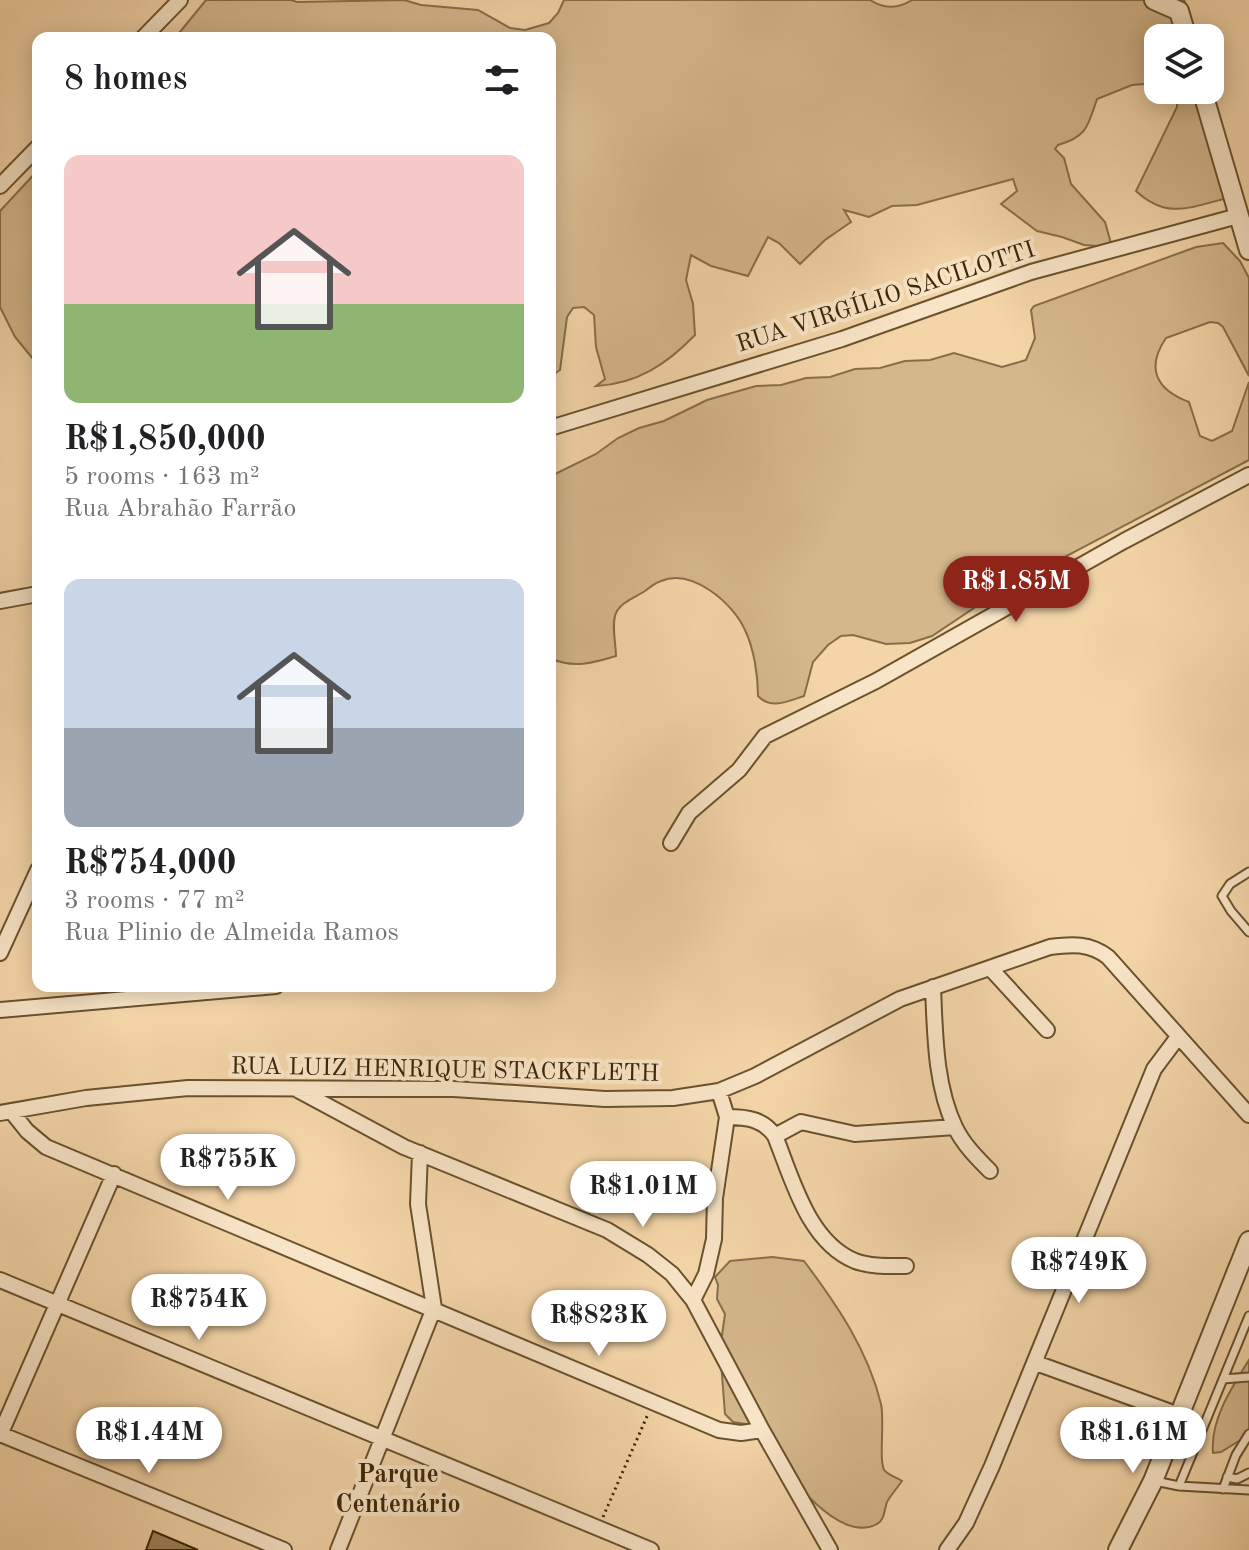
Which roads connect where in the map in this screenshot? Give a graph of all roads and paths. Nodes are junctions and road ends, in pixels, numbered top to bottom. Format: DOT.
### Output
graph roads {
  1 [pos="180,0"];
  2 [pos="1154,0"];
  3 [pos="1183,6"];
  4 [pos="149,32"];
  5 [pos="1206,104"];
  6 [pos="32,153"];
  7 [pos="0,186"];
  8 [pos="1238,216"];
  9 [pos="1249,250"];
  10 [pos="556,426"];
  11 [pos="1249,475"];
  12 [pos="32,595"];
  13 [pos="0,601"];
  14 [pos="671,843"];
  15 [pos="1249,872"];
  16 [pos="32,883"];
  17 [pos="1249,932"];
  18 [pos="0,953"];
  19 [pos="991,969"];
  20 [pos="933,987"];
  21 [pos="207,992"];
  22 [pos="0,1010"];
  23 [pos="1047,1030"];
  24 [pos="1178,1037"];
  25 [pos="293,1087"];
  26 [pos="719,1091"];
  27 [pos="5,1112"];
  28 [pos="1249,1115"];
  29 [pos="727,1117"];
  30 [pos="955,1127"];
  31 [pos="775,1136"];
  32 [pos="420,1153"];
  33 [pos="990,1171"];
  34 [pos="114,1174"];
  35 [pos="1249,1241"];
  36 [pos="906,1266"];
  37 [pos="0,1280"];
  38 [pos="693,1300"];
  39 [pos="57,1304"];
  40 [pos="434,1308"];
  41 [pos="1249,1316"];
  42 [pos="1036,1363"];
  43 [pos="1249,1377"];
  44 [pos="1223,1379"];
  45 [pos="654,1402"];
  46 [pos="1179,1415"];
  47 [pos="762,1430"];
  48 [pos="0,1434"];
  49 [pos="1249,1434"];
  50 [pos="383,1438"];
  51 [pos="1249,1473"];
  52 [pos="1227,1477"];
  53 [pos="1153,1481"];
  54 [pos="1179,1486"];
  55 [pos="1223,1489"];
  56 [pos="1249,1490"];
  57 [pos="598,1528"];
  58 [pos="284,1550"];
  59 [pos="338,1550"];
  60 [pos="651,1550"];
  61 [pos="830,1550"];
  62 [pos="947,1550"];
  63 [pos="1118,1550"];
  1 -- 4 [label="street"];
  2 -- 3 [label="street"];
  5 -- 8 [label="street"];
  6 -- 7 [label="street"];
  8 -- 9 [label="street"];
  8 -- 10 [label="street, RUA VIRGÍLIO SACILOTTI"];
  11 -- 14 [label="street"];
  12 -- 13 [label="street"];
  15 -- 17 [label="lane"];
  16 -- 18 [label="street"];
  19 -- 20 [label="street, RUA LUIZ HENRIQUE STACKFLETH"];
  19 -- 23 [label="street"];
  19 -- 24 [label="street, RUA LUIZ HENRIQUE STACKFLETH"];
  20 -- 26 [label="street, RUA LUIZ HENRIQUE STACKFLETH"];
  20 -- 30 [label="street"];
  21 -- 22 [label="street"];
  24 -- 28 [label="street"];
  24 -- 42 [label="street"];
  25 -- 26 [label="street, RUA LUIZ HENRIQUE STACKFLETH"];
  25 -- 27 [label="street, RUA LUIZ HENRIQUE STACKFLETH"];
  25 -- 32 [label="street"];
  26 -- 29 [label="street"];
  27 -- 34 [label="street"];
  29 -- 31 [label="street"];
  29 -- 38 [label="street"];
  30 -- 31 [label="street"];
  30 -- 33 [label="street"];
  31 -- 36 [label="street"];
  32 -- 38 [label="street"];
  32 -- 40 [label="street"];
  34 -- 39 [label="street"];
  34 -- 40 [label="street"];
  35 -- 46 [label="street"];
  37 -- 39 [label="street"];
  38 -- 47 [label="street"];
  39 -- 48 [label="street"];
  39 -- 50 [label="street"];
  40 -- 45 [label="street"];
  40 -- 50 [label="street"];
  41 -- 44 [label="lane"];
  42 -- 46 [label="street"];
  42 -- 62 [label="street"];
  43 -- 44 [label="lane"];
  44 -- 54 [label="lane"];
  45 -- 47 [label="street"];
  45 -- 57 [label="path"];
  46 -- 53 [label="street"];
  47 -- 61 [label="street"];
  48 -- 58 [label="street"];
  49 -- 52 [label="lane"];
  50 -- 57 [label="street"];
  50 -- 59 [label="street"];
  51 -- 52 [label="lane"];
  52 -- 55 [label="lane"];
  53 -- 54 [label="lane"];
  53 -- 63 [label="street"];
  54 -- 55 [label="lane"];
  55 -- 56 [label="lane"];
  57 -- 60 [label="street"];
}
